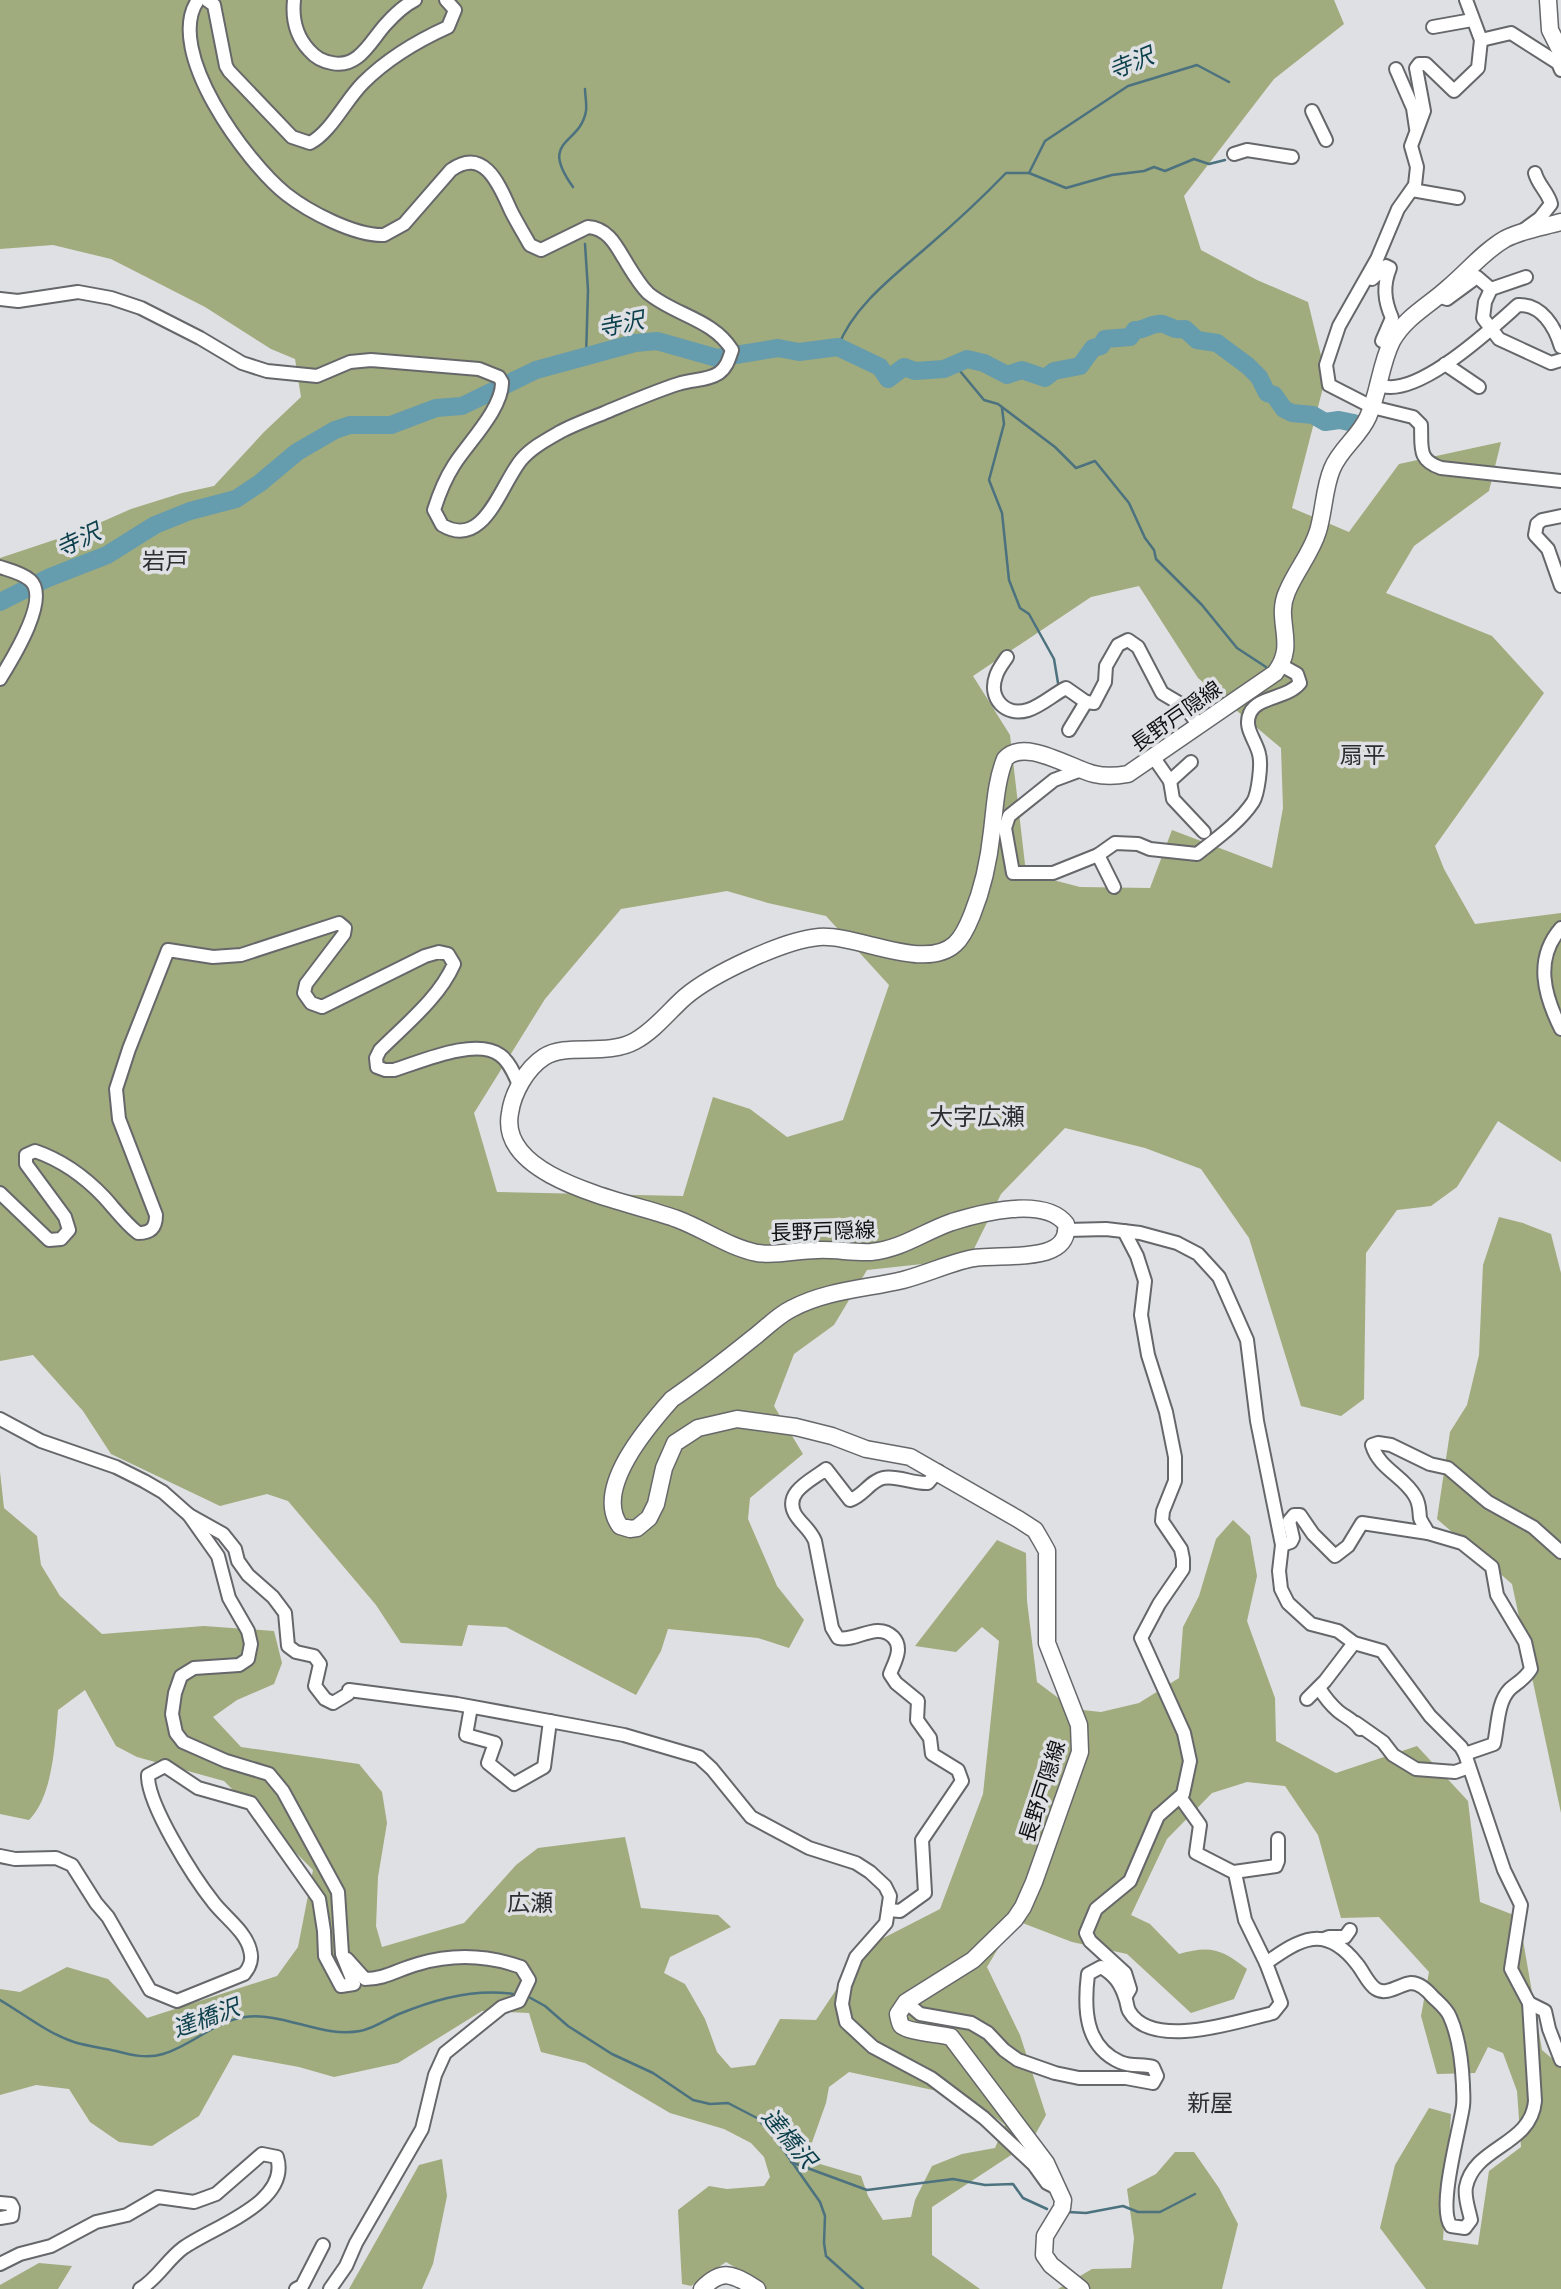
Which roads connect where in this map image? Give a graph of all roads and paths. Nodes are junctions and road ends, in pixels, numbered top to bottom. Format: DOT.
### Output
graph roads {
  1 [pos="198,0"];
  2 [pos="207,0"];
  3 [pos="294,0"];
  4 [pos="415,0"];
  5 [pos="446,0"];
  6 [pos="1466,0"];
  7 [pos="1548,0"];
  8 [pos="1472,20"];
  9 [pos="1433,27"];
  10 [pos="1481,40"];
  11 [pos="1561,52"];
  12 [pos="1396,69"];
  13 [pos="1561,70"];
  14 [pos="1312,111"];
  15 [pos="1417,132"];
  16 [pos="1326,140"];
  17 [pos="1234,155"];
  18 [pos="1292,157"];
  19 [pos="1535,173"];
  20 [pos="1412,190"];
  21 [pos="1458,198"];
  22 [pos="1561,222"];
  23 [pos="1519,234"];
  24 [pos="1526,277"];
  25 [pos="1366,280"];
  26 [pos="1491,289"];
  27 [pos="1438,296"];
  28 [pos="0,299"];
  29 [pos="1489,329"];
  30 [pos="1390,345"];
  31 [pos="1561,347"];
  32 [pos="1561,360"];
  33 [pos="1445,364"];
  34 [pos="1377,384"];
  35 [pos="1479,387"];
  36 [pos="1372,407"];
  37 [pos="1561,481"];
  38 [pos="1561,516"];
  39 [pos="0,567"];
  40 [pos="1561,586"];
  41 [pos="1007,657"];
  42 [pos="1281,665"];
  43 [pos="0,679"];
  44 [pos="1086,702"];
  45 [pos="1199,725"];
  46 [pos="1069,730"];
  47 [pos="1154,758"];
  48 [pos="1191,762"];
  49 [pos="1081,770"];
  50 [pos="1170,781"];
  51 [pos="1204,832"];
  52 [pos="1098,855"];
  53 [pos="1114,887"];
  54 [pos="1561,928"];
  55 [pos="1561,1029"];
  56 [pos="520,1087"];
  57 [pos="0,1194"];
  58 [pos="1067,1230"];
  59 [pos="1124,1231"];
  60 [pos="0,1419"];
  61 [pos="939,1471"];
  62 [pos="189,1516"];
  63 [pos="1428,1533"];
  64 [pos="1282,1545"];
  65 [pos="1561,1552"];
  66 [pos="1354,1643"];
  67 [pos="1319,1688"];
  68 [pos="1307,1699"];
  69 [pos="471,1707"];
  70 [pos="550,1721"];
  71 [pos="1356,1723"];
  72 [pos="1364,1735"];
  73 [pos="1467,1761"];
  74 [pos="1180,1797"];
  75 [pos="1278,1839"];
  76 [pos="0,1856"];
  77 [pos="1234,1872"];
  78 [pos="888,1910"];
  79 [pos="1350,1930"];
  80 [pos="1323,1940"];
  81 [pos="342,1954"];
  82 [pos="1266,1963"];
  83 [pos="1125,1997"];
  84 [pos="906,2002"];
  85 [pos="1529,2003"];
  86 [pos="1561,2060"];
  87 [pos="1057,2188"];
  88 [pos="0,2203"];
  89 [pos="0,2218"];
  90 [pos="323,2245"];
  91 [pos="0,2264"];
  92 [pos="139,2289"];
  93 [pos="296,2289"];
  94 [pos="330,2289"];
  95 [pos="702,2289"];
  96 [pos="757,2289"];
  97 [pos="1081,2289"];
  1 -- 28 [label="street"];
  2 -- 5 [label="street"];
  3 -- 4 [label="street"];
  6 -- 8 [label="street"];
  7 -- 11 [label="main road"];
  8 -- 9 [label="street"];
  8 -- 10 [label="street"];
  10 -- 13 [label="street"];
  10 -- 15 [label="street"];
  12 -- 15 [label="street"];
  14 -- 16 [label="street"];
  15 -- 20 [label="street"];
  17 -- 18 [label="street"];
  19 -- 23 [label="street"];
  20 -- 21 [label="street"];
  20 -- 25 [label="street"];
  22 -- 23 [label="main road"];
  23 -- 27 [label="main road"];
  24 -- 26 [label="street"];
  25 -- 30 [label="street"];
  25 -- 36 [label="street"];
  26 -- 27 [label="street"];
  26 -- 29 [label="street"];
  27 -- 30 [label="main road"];
  29 -- 31 [label="street"];
  29 -- 32 [label="street"];
  29 -- 33 [label="street"];
  30 -- 34 [label="main road"];
  33 -- 34 [label="street"];
  33 -- 35 [label="street"];
  34 -- 36 [label="main road"];
  36 -- 37 [label="street"];
  36 -- 42 [label="main road"];
  38 -- 40 [label="street"];
  39 -- 43 [label="street"];
  41 -- 44 [label="street"];
  42 -- 45 [label="main road, 長野戸隠線"];
  42 -- 52 [label="street"];
  44 -- 45 [label="street"];
  44 -- 46 [label="street"];
  45 -- 47 [label="main road, 長野戸隠線"];
  47 -- 49 [label="main road, 長野戸隠線"];
  47 -- 50 [label="street"];
  48 -- 50 [label="street"];
  49 -- 52 [label="street"];
  49 -- 56 [label="main road, 長野戸隠線"];
  50 -- 51 [label="street"];
  52 -- 53 [label="street"];
  54 -- 55 [label="street"];
  56 -- 57 [label="street"];
  56 -- 58 [label="main road, 長野戸隠線"];
  58 -- 59 [label="street"];
  58 -- 61 [label="main road, 長野戸隠線"];
  59 -- 64 [label="street"];
  59 -- 74 [label="street"];
  60 -- 62 [label="street"];
  61 -- 78 [label="street"];
  61 -- 84 [label="main road, 長野戸隠線"];
  62 -- 69 [label="street"];
  62 -- 81 [label="street"];
  63 -- 64 [label="street"];
  63 -- 65 [label="street"];
  63 -- 73 [label="street"];
  64 -- 66 [label="street"];
  66 -- 67 [label="street"];
  66 -- 73 [label="street"];
  67 -- 68 [label="street"];
  67 -- 71 [label="street"];
  69 -- 70 [label="street"];
  69 -- 70 [label="street"];
  70 -- 78 [label="street"];
  71 -- 72 [label="street"];
  71 -- 73 [label="street"];
  73 -- 85 [label="street"];
  74 -- 77 [label="street"];
  74 -- 83 [label="street"];
  75 -- 77 [label="street"];
  76 -- 81 [label="street"];
  77 -- 82 [label="street"];
  78 -- 87 [label="street"];
  79 -- 80 [label="street"];
  80 -- 82 [label="street"];
  80 -- 85 [label="street"];
  81 -- 94 [label="street"];
  82 -- 83 [label="street"];
  83 -- 84 [label="street"];
  84 -- 87 [label="main road"];
  85 -- 86 [label="street"];
  87 -- 97 [label="main road"];
  88 -- 89 [label="street"];
  90 -- 93 [label="street"];
  91 -- 92 [label="street"];
  95 -- 96 [label="main road"];
}
